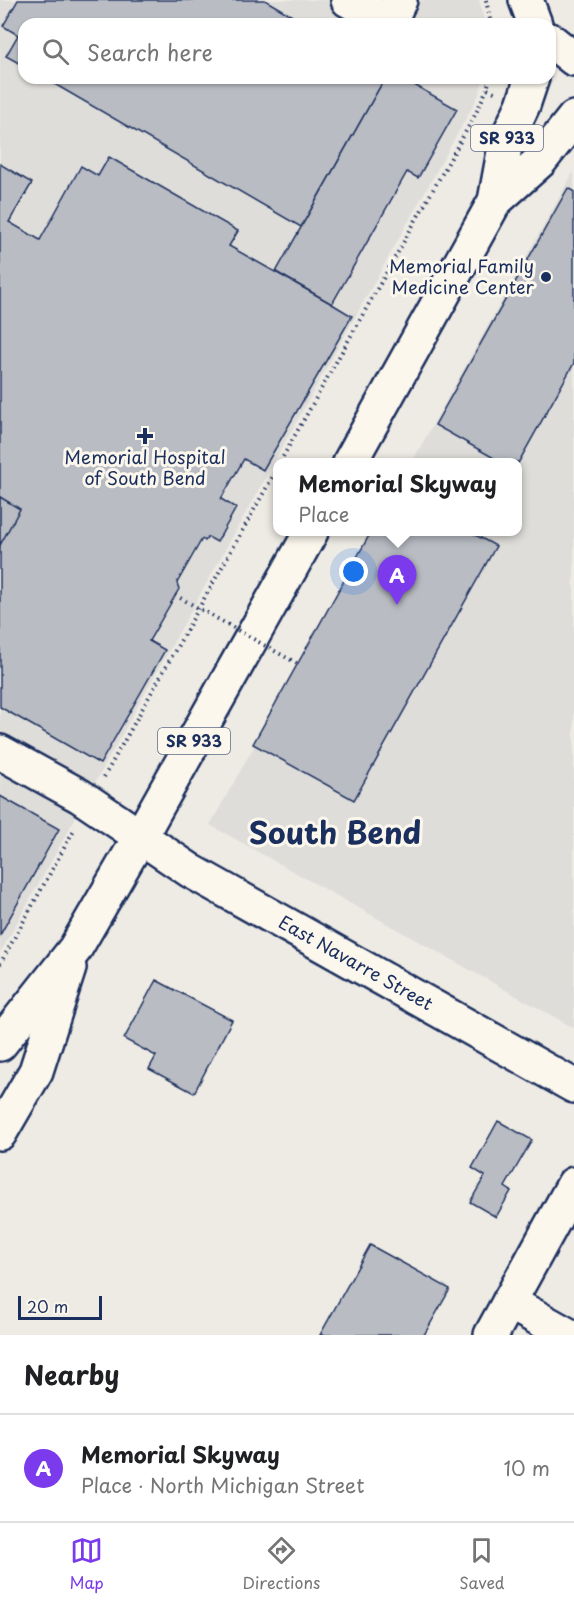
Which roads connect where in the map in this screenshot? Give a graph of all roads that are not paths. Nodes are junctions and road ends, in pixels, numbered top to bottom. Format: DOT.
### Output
graph roads {
  1 [pos="348,0"];
  2 [pos="400,0"];
  3 [pos="526,0"];
  4 [pos="381,18"];
  5 [pos="390,18"];
  6 [pos="533,18"];
  7 [pos="556,44"];
  8 [pos="574,59"];
  9 [pos="530,84"];
  10 [pos="574,118"];
  11 [pos="495,201"];
  12 [pos="352,458"];
  13 [pos="308,536"];
  14 [pos="0,752"];
  15 [pos="140,837"];
  16 [pos="75,949"];
  17 [pos="0,1044"];
  18 [pos="574,1086"];
  19 [pos="0,1133"];
  20 [pos="574,1184"];
  21 [pos="509,1302"];
  22 [pos="491,1335"];
  23 [pos="568,1335"];
  1 -- 4 [label="main road"];
  2 -- 5 [label="main road"];
  3 -- 6 [label="main road"];
  7 -- 8 [label="main road"];
  9 -- 11 [label="main road, SR 933"];
  10 -- 11 [label="main road, SR 933"];
  11 -- 12 [label="main road, SR 933"];
  13 -- 15 [label="main road, SR 933"];
  14 -- 15 [label="main road, East Navarre Street"];
  15 -- 16 [label="main road, SR 933"];
  15 -- 18 [label="main road, East Navarre Street"];
  16 -- 17 [label="main road, SR 933"];
  16 -- 19 [label="main road, SR 933"];
  20 -- 21 [label="main road"];
  21 -- 22 [label="main road"];
  21 -- 23 [label="main road"];
}
